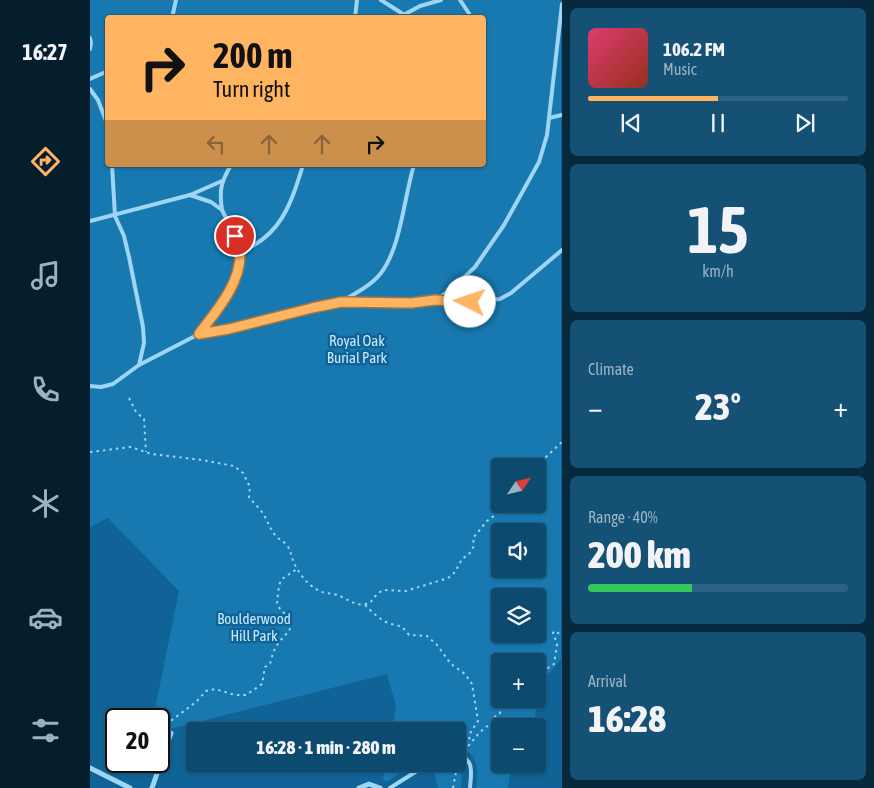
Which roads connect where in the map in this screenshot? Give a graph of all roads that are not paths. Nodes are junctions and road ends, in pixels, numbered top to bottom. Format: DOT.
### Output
graph roads {
  1 [pos="176,0"];
  2 [pos="357,0"];
  3 [pos="381,0"];
  4 [pos="441,0"];
  5 [pos="460,0"];
  6 [pos="562,4"];
  7 [pos="403,14"];
  8 [pos="173,15"];
  9 [pos="355,15"];
  10 [pos="470,15"];
  11 [pos="90,38"];
  12 [pos="90,49"];
  13 [pos="105,72"];
  14 [pos="90,79"];
  15 [pos="90,89"];
  16 [pos="562,116"];
  17 [pos="105,118"];
  18 [pos="549,118"];
  19 [pos="112,167"];
  20 [pos="231,167"];
  21 [pos="302,167"];
  22 [pos="413,167"];
  23 [pos="222,181"];
  24 [pos="190,195"];
  25 [pos="222,210"];
  26 [pos="116,216"];
  27 [pos="90,221"];
  28 [pos="562,250"];
  29 [pos="240,252"];
  30 [pos="435,300"];
  31 [pos="341,302"];
  32 [pos="199,334"];
  33 [pos="139,366"];
  34 [pos="90,386"];
  35 [pos="466,758"];
  36 [pos="90,768"];
  37 [pos="415,772"];
  38 [pos="157,773"];
  39 [pos="130,788"];
  40 [pos="152,788"];
  41 [pos="359,788"];
  42 [pos="380,788"];
  43 [pos="390,788"];
  44 [pos="470,788"];
  1 -- 8 [label="lane"];
  2 -- 9 [label="lane"];
  3 -- 7 [label="lane"];
  4 -- 7 [label="lane"];
  5 -- 10 [label="lane"];
  6 -- 18 [label="lane"];
  11 -- 12 [label="lane"];
  13 -- 14 [label="lane"];
  15 -- 17 [label="lane"];
  16 -- 18 [label="lane"];
  18 -- 30 [label="lane"];
  19 -- 26 [label="lane"];
  20 -- 23 [label="lane"];
  21 -- 29 [label="lane"];
  22 -- 31 [label="lane"];
  23 -- 24 [label="lane"];
  23 -- 25 [label="lane"];
  24 -- 25 [label="lane"];
  24 -- 26 [label="lane"];
  25 -- 29 [label="lane"];
  26 -- 27 [label="lane"];
  26 -- 33 [label="lane"];
  28 -- 30 [label="lane"];
  29 -- 32 [label="lane"];
  30 -- 31 [label="lane"];
  31 -- 32 [label="lane"];
  32 -- 33 [label="lane"];
  33 -- 34 [label="lane"];
  35 -- 44 [label="lane"];
  36 -- 39 [label="street"];
  37 -- 43 [label="lane"];
  38 -- 40 [label="street"];
  41 -- 42 [label="street"];
}
